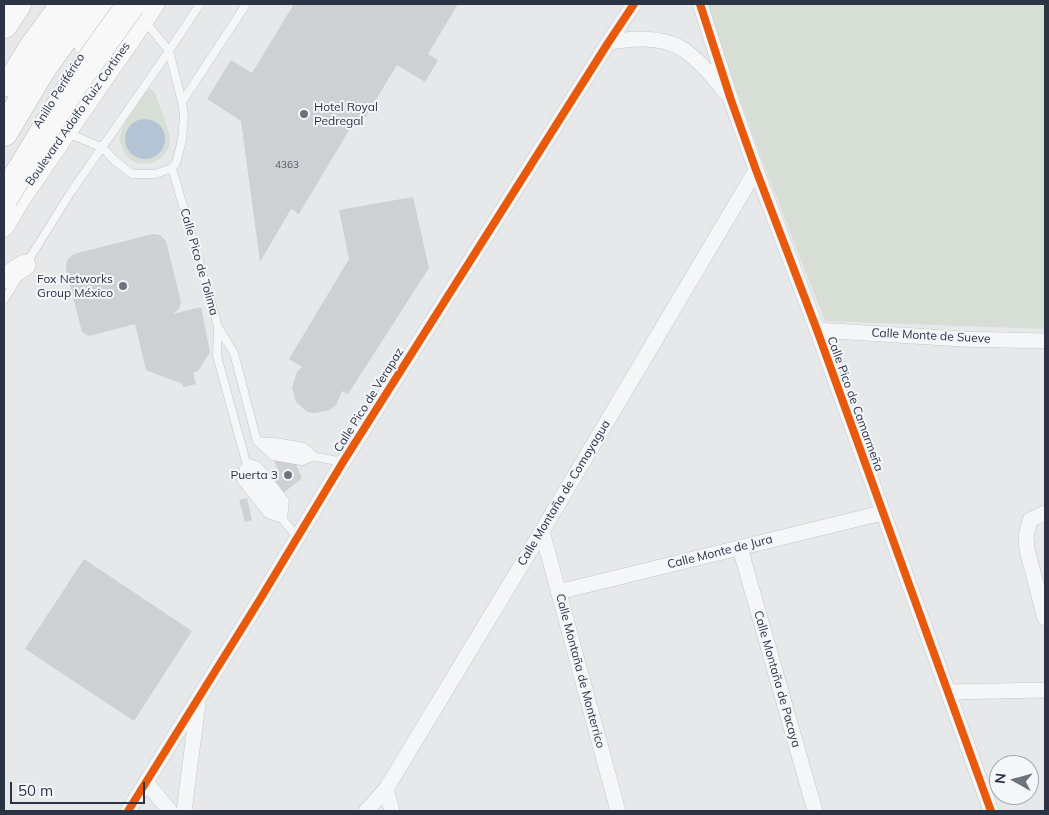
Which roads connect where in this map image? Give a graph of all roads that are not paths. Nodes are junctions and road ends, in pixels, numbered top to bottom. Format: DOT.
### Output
graph roads {
  1 [pos="17,4"];
  2 [pos="47,4"];
  3 [pos="65,4"];
  4 [pos="88,4"];
  5 [pos="114,4"];
  6 [pos="120,4"];
  7 [pos="200,4"];
  8 [pos="634,4"];
  9 [pos="700,4"];
  10 [pos="246,5"];
  11 [pos="143,9"];
  12 [pos="4,24"];
  13 [pos="608,43"];
  14 [pos="169,51"];
  15 [pos="4,66"];
  16 [pos="4,96"];
  17 [pos="730,100"];
  18 [pos="182,102"];
  19 [pos="4,132"];
  20 [pos="66,132"];
  21 [pos="103,148"];
  22 [pos="172,168"];
  23 [pos="756,170"];
  24 [pos="9,192"];
  25 [pos="4,226"];
  26 [pos="25,265"];
  27 [pos="4,278"];
  28 [pos="4,300"];
  29 [pos="218,326"];
  30 [pos="817,330"];
  31 [pos="1045,341"];
  32 [pos="256,441"];
  33 [pos="314,456"];
  34 [pos="246,462"];
  35 [pos="343,462"];
  36 [pos="882,512"];
  37 [pos="1045,513"];
  38 [pos="283,519"];
  39 [pos="542,531"];
  40 [pos="297,538"];
  41 [pos="740,548"];
  42 [pos="558,592"];
  43 [pos="1045,618"];
  44 [pos="1045,690"];
  45 [pos="948,692"];
  46 [pos="199,697"];
  47 [pos="146,782"];
  48 [pos="386,789"];
  49 [pos="128,811"];
  50 [pos="170,811"];
  51 [pos="184,811"];
  52 [pos="366,811"];
  53 [pos="392,811"];
  54 [pos="618,811"];
  55 [pos="815,811"];
  56 [pos="992,811"];
  1 -- 12 [label="highway"];
  2 -- 15 [label="highway"];
  3 -- 16 [label="highway"];
  4 -- 19 [label="highway"];
  5 -- 24 [label="highway, Anillo Periférico"];
  6 -- 24 [label="highway"];
  7 -- 14 [label="lane"];
  8 -- 13 [label="street, Calle Pico de Verapaz"];
  9 -- 17 [label="street, Calle Pico de Camarmeña"];
  10 -- 18 [label="lane"];
  11 -- 14 [label="lane"];
  11 -- 20 [label="main road, Boulevard Adolfo Ruiz Cortines"];
  11 -- 24 [label="highway, bridge"];
  13 -- 17 [label="street, Calle Pico de Camarmeña"];
  13 -- 35 [label="street, Calle Pico de Verapaz"];
  14 -- 18 [label="lane"];
  14 -- 21 [label="lane"];
  17 -- 23 [label="street, Calle Pico de Camarmeña"];
  18 -- 22 [label="lane"];
  20 -- 21 [label="lane"];
  20 -- 24 [label="main road, Boulevard Adolfo Ruiz Cortines"];
  21 -- 22 [label="lane"];
  21 -- 26 [label="lane"];
  22 -- 29 [label="lane, Calle Pico de Tolima"];
  23 -- 30 [label="street, Calle Pico de Camarmeña"];
  23 -- 39 [label="street, Calle Montaña de Comayagua"];
  24 -- 25 [label="main road, Boulevard Adolfo Ruiz Cortines"];
  26 -- 27 [label="main road"];
  26 -- 28 [label="lane"];
  29 -- 32 [label="lane"];
  29 -- 34 [label="lane, Calle Pico de Tolima"];
  30 -- 31 [label="street, Calle Monte de Sueve"];
  30 -- 36 [label="street, Calle Pico de Camarmeña"];
  32 -- 33 [label="lane"];
  32 -- 33 [label="lane"];
  33 -- 35 [label="lane"];
  34 -- 38 [label="lane"];
  34 -- 38 [label="lane, Calle Pico de Tolima"];
  35 -- 40 [label="street, Calle Pico de Verapaz"];
  36 -- 41 [label="street, Calle Monte de Jura"];
  36 -- 45 [label="street, Calle Pico de Camarmeña"];
  37 -- 43 [label="street"];
  38 -- 40 [label="lane"];
  39 -- 42 [label="street, Calle Montaña de Monterrico"];
  39 -- 48 [label="street, Calle Montaña de Comayagua"];
  40 -- 46 [label="street, Calle Pico de Verapaz"];
  41 -- 42 [label="street, Calle Monte de Jura"];
  41 -- 55 [label="street, Calle Montaña de Pacaya"];
  42 -- 54 [label="street, Calle Montaña de Monterrico"];
  44 -- 45 [label="street"];
  45 -- 56 [label="street, Calle Pico de Camarmeña"];
  46 -- 47 [label="street, Calle Pico de Verapaz"];
  46 -- 51 [label="street"];
  47 -- 49 [label="street, Calle Pico de Verapaz"];
  47 -- 50 [label="street"];
  48 -- 52 [label="street, Calle Montaña de Comayagua"];
  48 -- 53 [label="street"];
}
